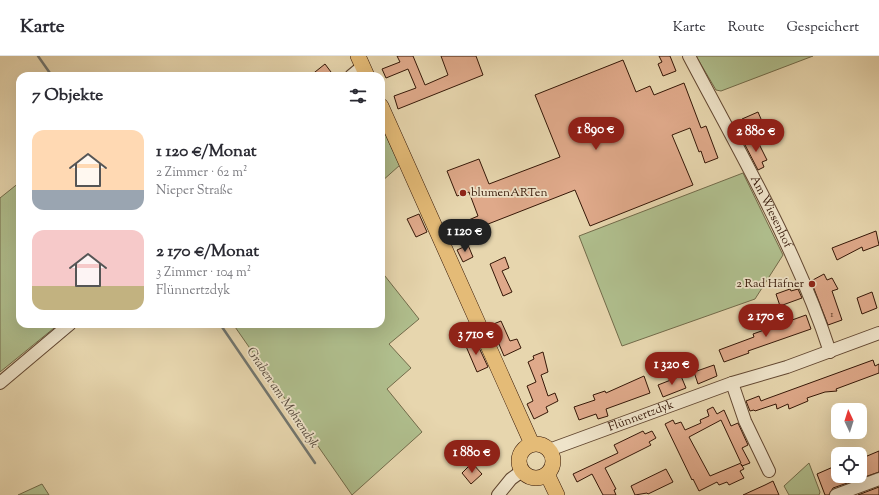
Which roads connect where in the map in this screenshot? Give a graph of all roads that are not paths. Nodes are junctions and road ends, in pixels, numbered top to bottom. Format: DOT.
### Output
graph roads {
  1 [pos="689,56"];
  2 [pos="385,115"];
  3 [pos="65,328"];
  4 [pos="879,333"];
  5 [pos="830,352"];
  6 [pos="0,383"];
  7 [pos="732,383"];
  8 [pos="532,444"];
  9 [pos="549,450"];
  10 [pos="522,471"];
  11 [pos="769,471"];
  12 [pos="547,474"];
  13 [pos="879,479"];
  14 [pos="498,495"];
  15 [pos="557,495"];
  16 [pos="836,495"];
  1 -- 5 [label="street, Am Wiesenhof"];
  2 -- 8 [label="main road"];
  3 -- 6 [label="street"];
  4 -- 5 [label="street, Flünnertzdyk"];
  5 -- 7 [label="street, Flünnertzdyk"];
  7 -- 9 [label="street, Flünnertzdyk"];
  7 -- 11 [label="street"];
  8 -- 9 [label="main road"];
  8 -- 10 [label="main road"];
  9 -- 12 [label="main road"];
  10 -- 12 [label="main road"];
  10 -- 14 [label="street"];
  12 -- 15 [label="main road"];
  13 -- 16 [label="street"];
}
